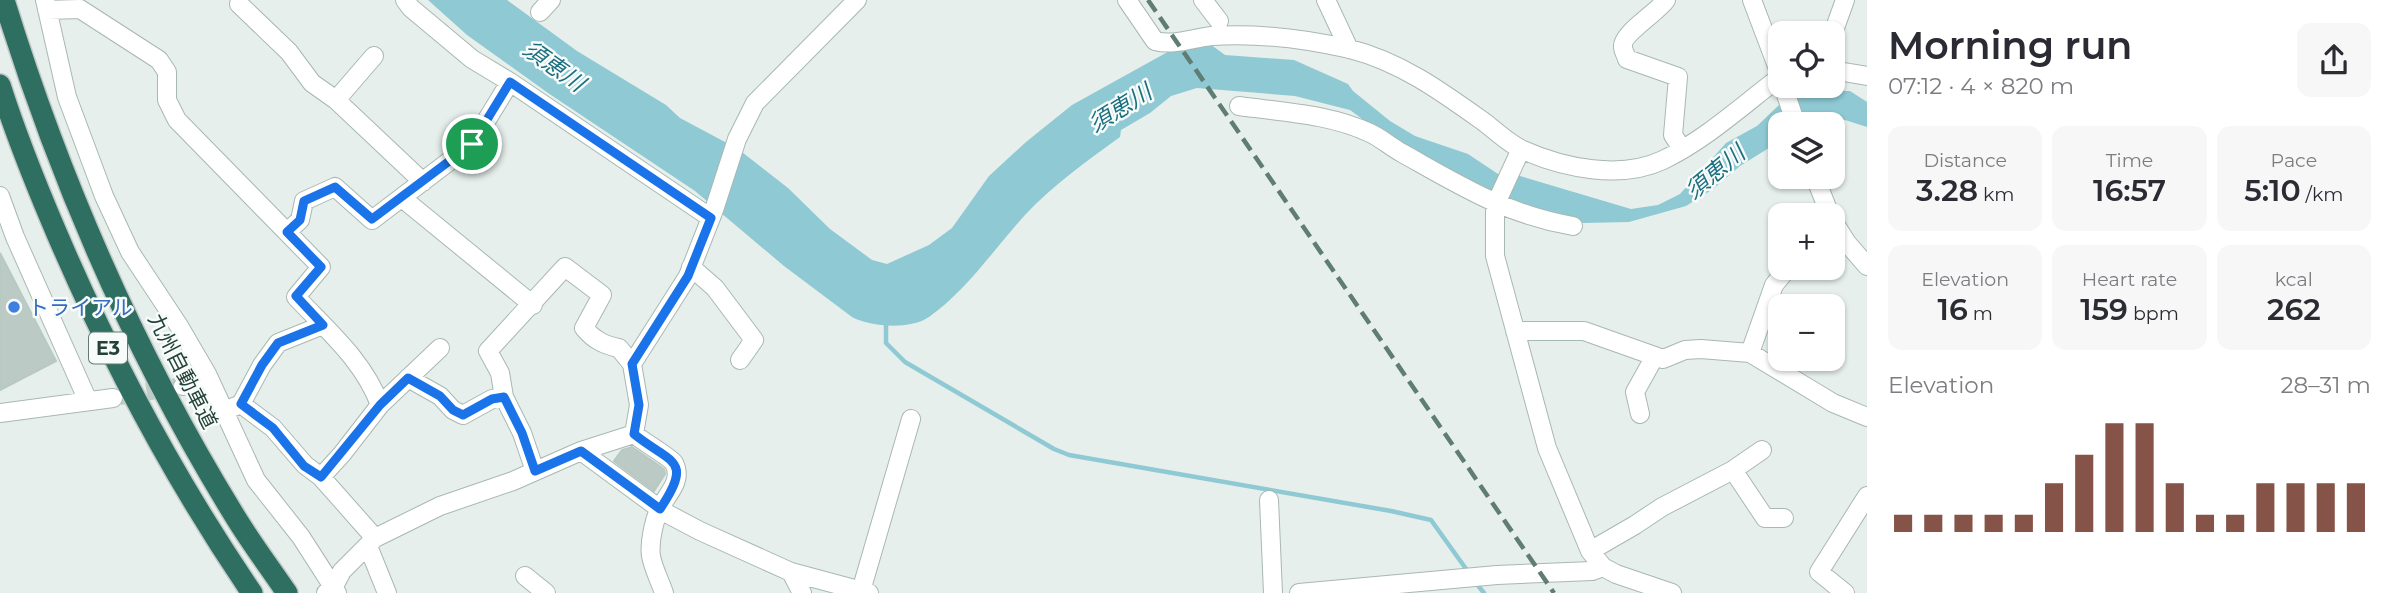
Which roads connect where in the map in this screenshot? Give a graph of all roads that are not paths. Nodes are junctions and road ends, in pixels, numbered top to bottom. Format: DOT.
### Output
graph roads {
  1 [pos="4,0"];
  2 [pos="405,0"];
  3 [pos="857,0"];
  4 [pos="1127,0"];
  5 [pos="1203,0"];
  6 [pos="1325,0"];
  7 [pos="1666,0"];
  8 [pos="1752,0"];
  9 [pos="1845,0"];
  10 [pos="239,4"];
  11 [pos="46,5"];
  12 [pos="1837,21"];
  13 [pos="1215,29"];
  14 [pos="1768,44"];
  15 [pos="1349,49"];
  16 [pos="374,56"];
  17 [pos="1845,72"];
  18 [pos="1867,76"];
  19 [pos="510,82"];
  20 [pos="0,85"];
  21 [pos="1768,91"];
  22 [pos="336,100"];
  23 [pos="1239,106"];
  24 [pos="1682,149"];
  25 [pos="1519,153"];
  26 [pos="423,182"];
  27 [pos="0,196"];
  28 [pos="402,198"];
  29 [pos="1497,202"];
  30 [pos="712,214"];
  31 [pos="1573,226"];
  32 [pos="287,232"];
  33 [pos="1845,240"];
  34 [pos="1867,266"];
  35 [pos="691,267"];
  36 [pos="1778,280"];
  37 [pos="533,305"];
  38 [pos="323,325"];
  39 [pos="1515,331"];
  40 [pos="440,348"];
  41 [pos="1750,353"];
  42 [pos="1655,356"];
  43 [pos="740,360"];
  44 [pos="632,364"];
  45 [pos="207,374"];
  46 [pos="408,378"];
  47 [pos="183,386"];
  48 [pos="113,397"];
  49 [pos="504,397"];
  50 [pos="88,401"];
  51 [pos="241,404"];
  52 [pos="380,405"];
  53 [pos="224,411"];
  54 [pos="0,413"];
  55 [pos="1640,414"];
  56 [pos="1867,417"];
  57 [pos="911,419"];
  58 [pos="634,434"];
  59 [pos="1762,450"];
  60 [pos="581,451"];
  61 [pos="1733,470"];
  62 [pos="535,471"];
  63 [pos="321,477"];
  64 [pos="1867,496"];
  65 [pos="1269,500"];
  66 [pos="660,509"];
  67 [pos="1784,518"];
  68 [pos="371,542"];
  69 [pos="1590,551"];
  70 [pos="1603,567"];
  71 [pos="791,572"];
  72 [pos="525,576"];
  73 [pos="332,591"];
  74 [pos="1342,591"];
  75 [pos="865,592"];
  76 [pos="252,593"];
  77 [pos="286,593"];
  78 [pos="387,593"];
  79 [pos="546,593"];
  80 [pos="664,593"];
  81 [pos="802,593"];
  82 [pos="1273,593"];
  83 [pos="1299,593"];
  84 [pos="1672,593"];
  85 [pos="1845,593"];
  1 -- 77 [label="highway, 九州自動車道 / E3"];
  2 -- 19 [label="street"];
  3 -- 30 [label="street"];
  4 -- 13 [label="street"];
  5 -- 13 [label="street"];
  6 -- 15 [label="street"];
  7 -- 24 [label="street"];
  8 -- 14 [label="street"];
  9 -- 12 [label="street"];
  10 -- 22 [label="street"];
  11 -- 32 [label="street"];
  11 -- 45 [label="street"];
  13 -- 15 [label="street"];
  15 -- 25 [label="street"];
  16 -- 22 [label="street"];
  17 -- 18 [label="street"];
  19 -- 26 [label="street"];
  19 -- 30 [label="street"];
  20 -- 76 [label="highway, E3"];
  21 -- 24 [label="street"];
  22 -- 26 [label="street"];
  23 -- 29 [label="street"];
  24 -- 25 [label="street"];
  25 -- 29 [label="street"];
  26 -- 28 [label="street"];
  27 -- 50 [label="street"];
  28 -- 32 [label="street"];
  28 -- 37 [label="street"];
  29 -- 31 [label="street"];
  29 -- 39 [label="street"];
  30 -- 35 [label="street"];
  32 -- 38 [label="street"];
  33 -- 34 [label="street"];
  35 -- 43 [label="street"];
  35 -- 44 [label="street"];
  36 -- 41 [label="street"];
  37 -- 44 [label="street"];
  37 -- 49 [label="street"];
  38 -- 51 [label="street"];
  38 -- 52 [label="street"];
  39 -- 42 [label="street"];
  39 -- 69 [label="street"];
  40 -- 46 [label="street"];
  41 -- 42 [label="street"];
  41 -- 56 [label="street"];
  42 -- 55 [label="street"];
  44 -- 58 [label="street"];
  45 -- 47 [label="street"];
  45 -- 53 [label="street"];
  46 -- 49 [label="street"];
  46 -- 52 [label="street"];
  48 -- 50 [label="street"];
  49 -- 62 [label="street"];
  50 -- 54 [label="street"];
  51 -- 53 [label="street"];
  51 -- 63 [label="street"];
  52 -- 63 [label="street"];
  53 -- 73 [label="street"];
  57 -- 75 [label="street"];
  58 -- 60 [label="street"];
  58 -- 66 [label="street"];
  59 -- 61 [label="street"];
  60 -- 62 [label="street"];
  60 -- 66 [label="street"];
  61 -- 67 [label="street"];
  61 -- 69 [label="street"];
  62 -- 68 [label="street"];
  63 -- 68 [label="street"];
  64 -- 85 [label="street"];
  65 -- 82 [label="street"];
  66 -- 71 [label="street"];
  66 -- 80 [label="street"];
  68 -- 73 [label="street"];
  68 -- 78 [label="street"];
  69 -- 70 [label="street"];
  70 -- 74 [label="street"];
  70 -- 84 [label="street"];
  71 -- 75 [label="street"];
  71 -- 81 [label="street"];
  72 -- 79 [label="street"];
  74 -- 83 [label="street"];
}
